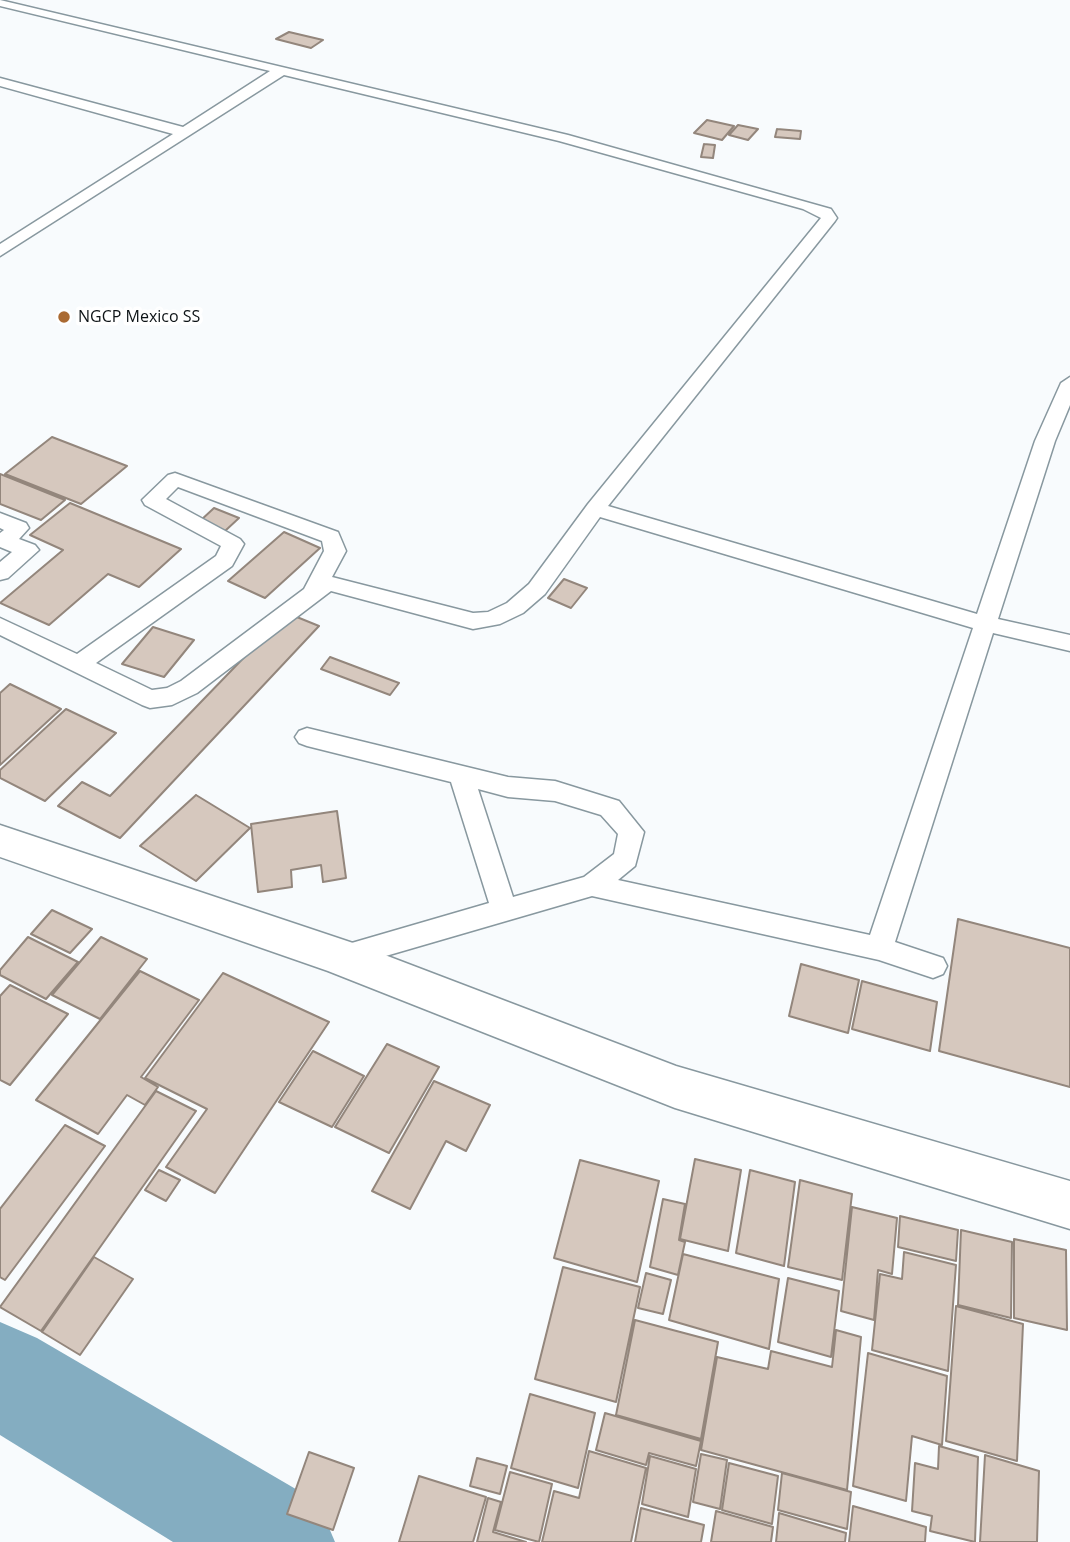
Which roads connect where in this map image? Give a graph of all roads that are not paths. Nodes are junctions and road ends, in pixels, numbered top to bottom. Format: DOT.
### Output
graph roads {
  1 [pos="0,2"];
  2 [pos="282,70"];
  3 [pos="0,82"];
  4 [pos="187,133"];
  5 [pos="0,251"];
  6 [pos="1070,383"];
  7 [pos="594,509"];
  8 [pos="0,520"];
  9 [pos="0,573"];
  10 [pos="314,591"];
  11 [pos="986,624"];
  12 [pos="0,626"];
  13 [pos="1070,643"];
  14 [pos="78,664"];
  15 [pos="307,737"];
  16 [pos="461,775"];
  17 [pos="0,841"];
  18 [pos="592,885"];
  19 [pos="504,909"];
  20 [pos="879,948"];
  21 [pos="341,957"];
  22 [pos="933,966"];
  23 [pos="1070,1205"];
  1 -- 2 [label="lane"];
  2 -- 4 [label="lane"];
  2 -- 7 [label="lane"];
  3 -- 4 [label="lane"];
  4 -- 5 [label="lane"];
  6 -- 11 [label="lane"];
  7 -- 10 [label="lane"];
  7 -- 11 [label="lane"];
  8 -- 9 [label="lane"];
  10 -- 14 [label="lane"];
  10 -- 14 [label="lane"];
  11 -- 13 [label="lane"];
  11 -- 20 [label="lane"];
  12 -- 14 [label="lane"];
  15 -- 16 [label="lane"];
  16 -- 18 [label="lane"];
  16 -- 19 [label="lane"];
  17 -- 21 [label="street"];
  18 -- 19 [label="lane"];
  18 -- 20 [label="lane"];
  19 -- 21 [label="lane"];
  20 -- 22 [label="lane"];
  21 -- 23 [label="street"];
}
